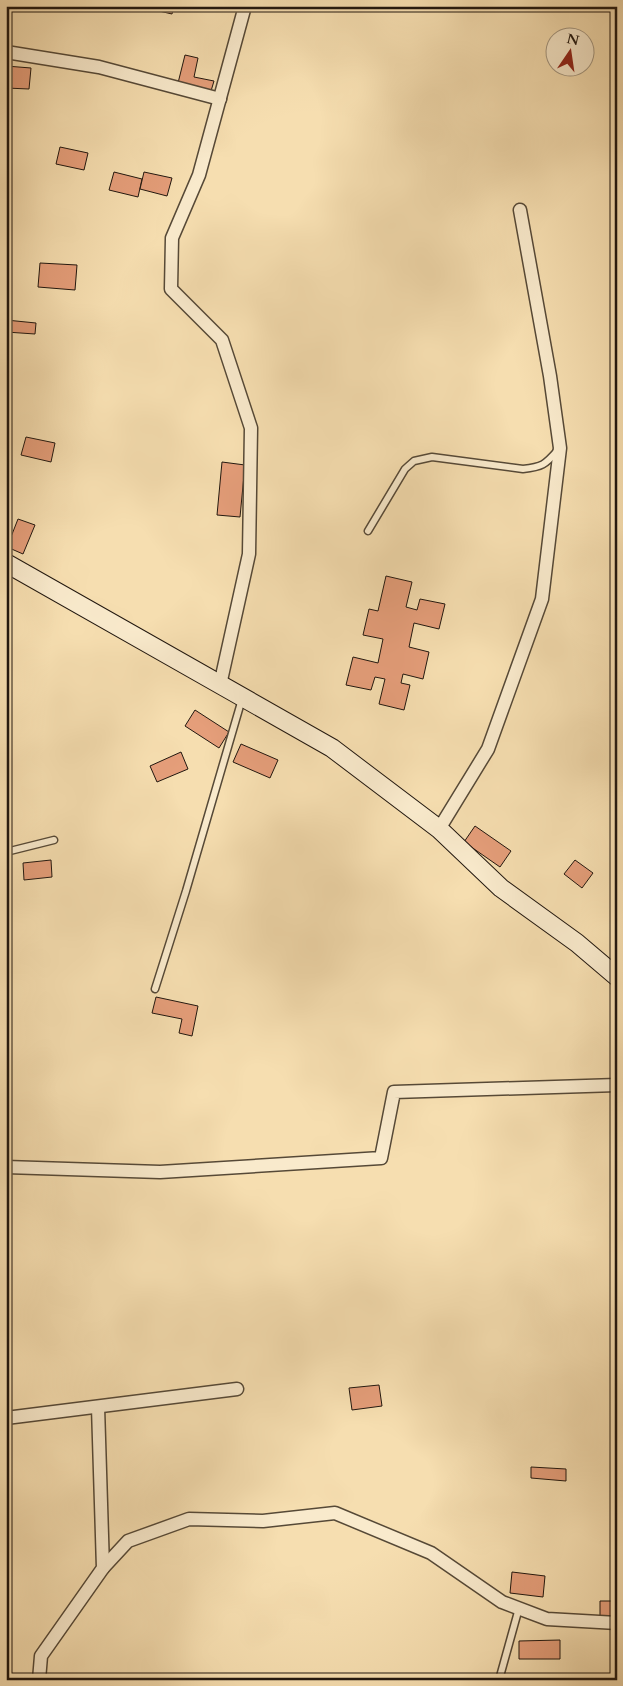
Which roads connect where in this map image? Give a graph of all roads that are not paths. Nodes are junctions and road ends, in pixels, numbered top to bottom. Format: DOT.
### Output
graph roads {
  1 [pos="245,6"];
  2 [pos="6,52"];
  3 [pos="220,99"];
  4 [pos="520,210"];
  5 [pos="560,448"];
  6 [pos="368,530"];
  7 [pos="6,564"];
  8 [pos="220,685"];
  9 [pos="243,698"];
  10 [pos="440,829"];
  11 [pos="54,840"];
  12 [pos="6,852"];
  13 [pos="617,977"];
  14 [pos="155,988"];
  15 [pos="617,1085"];
  16 [pos="6,1167"];
  17 [pos="237,1389"];
  18 [pos="98,1407"];
  19 [pos="6,1418"];
  20 [pos="103,1568"];
  21 [pos="519,1608"];
  22 [pos="617,1623"];
  23 [pos="38,1680"];
  24 [pos="499,1680"];
  1 -- 3 [label="street"];
  2 -- 3 [label="street"];
  3 -- 8 [label="street"];
  4 -- 5 [label="street"];
  5 -- 6 [label="lane"];
  5 -- 10 [label="street"];
  7 -- 8 [label="street"];
  8 -- 9 [label="street"];
  9 -- 10 [label="street"];
  9 -- 14 [label="lane"];
  10 -- 13 [label="street"];
  11 -- 12 [label="lane"];
  15 -- 16 [label="street"];
  17 -- 18 [label="street"];
  18 -- 19 [label="street"];
  18 -- 20 [label="street"];
  20 -- 21 [label="street"];
  20 -- 23 [label="street"];
  21 -- 22 [label="street"];
  21 -- 24 [label="lane"];
}
